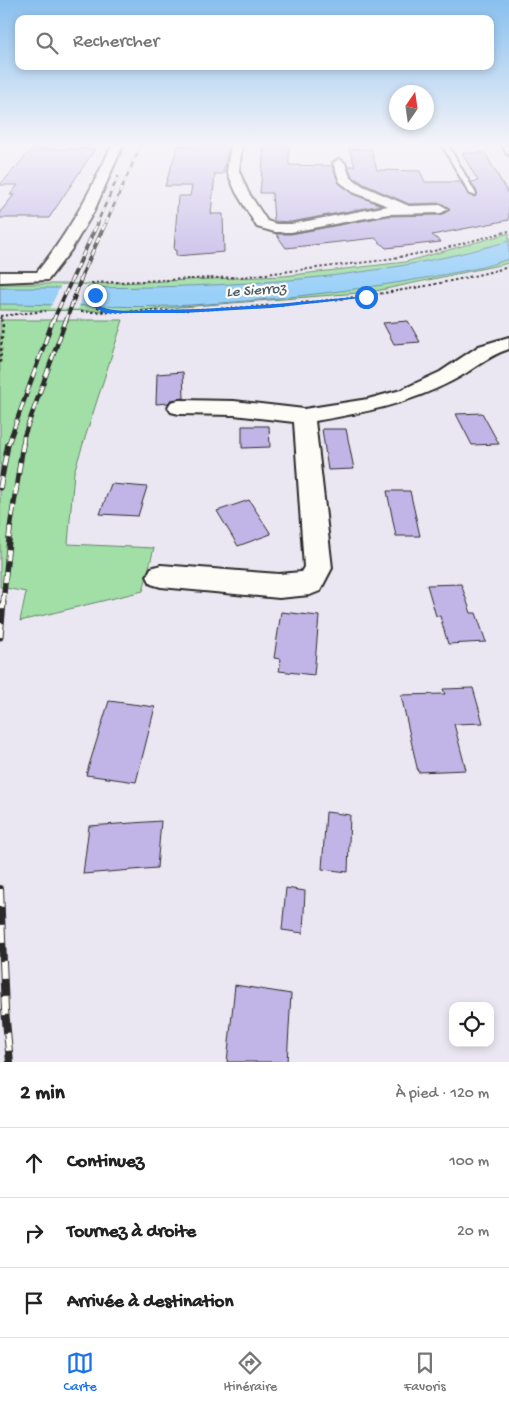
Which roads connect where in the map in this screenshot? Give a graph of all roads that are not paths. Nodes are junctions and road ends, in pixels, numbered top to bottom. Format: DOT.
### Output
graph roads {
  1 [pos="95,195"];
  2 [pos="244,195"];
  3 [pos="372,195"];
  4 [pos="407,209"];
  5 [pos="441,209"];
  6 [pos="0,277"];
  7 [pos="509,342"];
  8 [pos="179,407"];
  9 [pos="304,416"];
  10 [pos="161,576"];
  1 -- 6 [label="street"];
  2 -- 4 [label="street"];
  3 -- 4 [label="street"];
  4 -- 5 [label="street"];
  7 -- 9 [label="street"];
  8 -- 9 [label="street"];
  9 -- 10 [label="street"];
}
